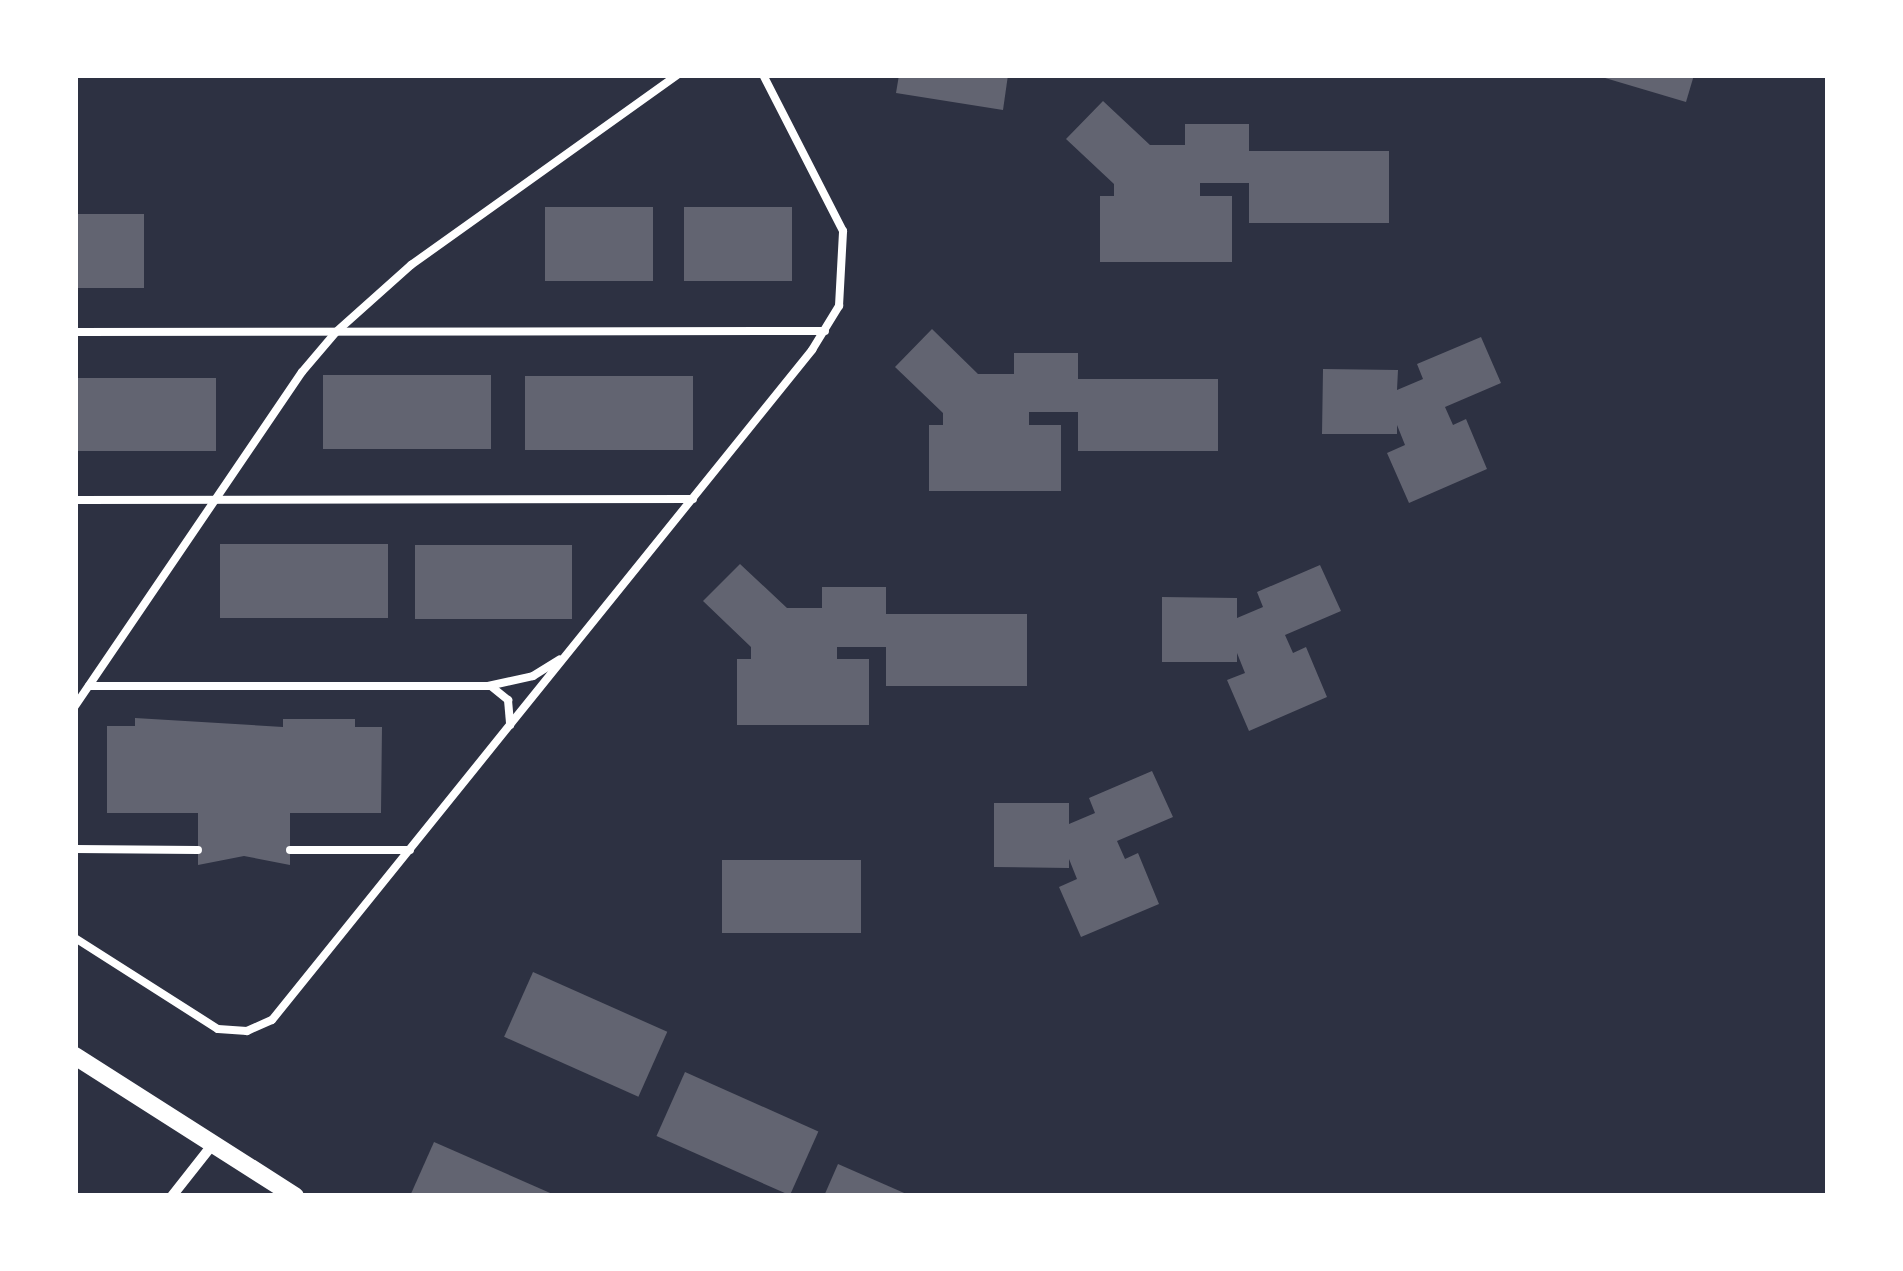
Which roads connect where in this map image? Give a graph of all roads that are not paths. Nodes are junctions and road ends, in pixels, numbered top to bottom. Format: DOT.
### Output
graph roads {
  1 [pos="678,75"];
  2 [pos="763,75"];
  3 [pos="826,331"];
  4 [pos="75,332"];
  5 [pos="336,332"];
  6 [pos="692,499"];
  7 [pos="75,500"];
  8 [pos="215,500"];
  9 [pos="570,651"];
  10 [pos="89,686"];
  11 [pos="488,686"];
  12 [pos="75,706"];
  13 [pos="510,726"];
  14 [pos="75,849"];
  15 [pos="198,850"];
  16 [pos="290,850"];
  17 [pos="410,850"];
  18 [pos="75,938"];
  19 [pos="75,1056"];
  20 [pos="213,1144"];
  21 [pos="172,1196"];
  22 [pos="295,1196"];
  1 -- 5 [label="lane"];
  2 -- 3 [label="lane"];
  3 -- 5 [label="lane"];
  3 -- 6 [label="lane"];
  4 -- 5 [label="lane"];
  5 -- 8 [label="lane"];
  6 -- 8 [label="lane"];
  6 -- 9 [label="lane"];
  7 -- 8 [label="lane"];
  8 -- 10 [label="lane"];
  9 -- 11 [label="lane"];
  9 -- 13 [label="lane"];
  10 -- 11 [label="lane"];
  10 -- 12 [label="lane"];
  11 -- 13 [label="lane"];
  13 -- 17 [label="lane"];
  14 -- 15 [label="lane"];
  16 -- 17 [label="lane"];
  17 -- 18 [label="lane"];
  19 -- 20 [label="street"];
  20 -- 21 [label="street"];
  20 -- 22 [label="street"];
}
